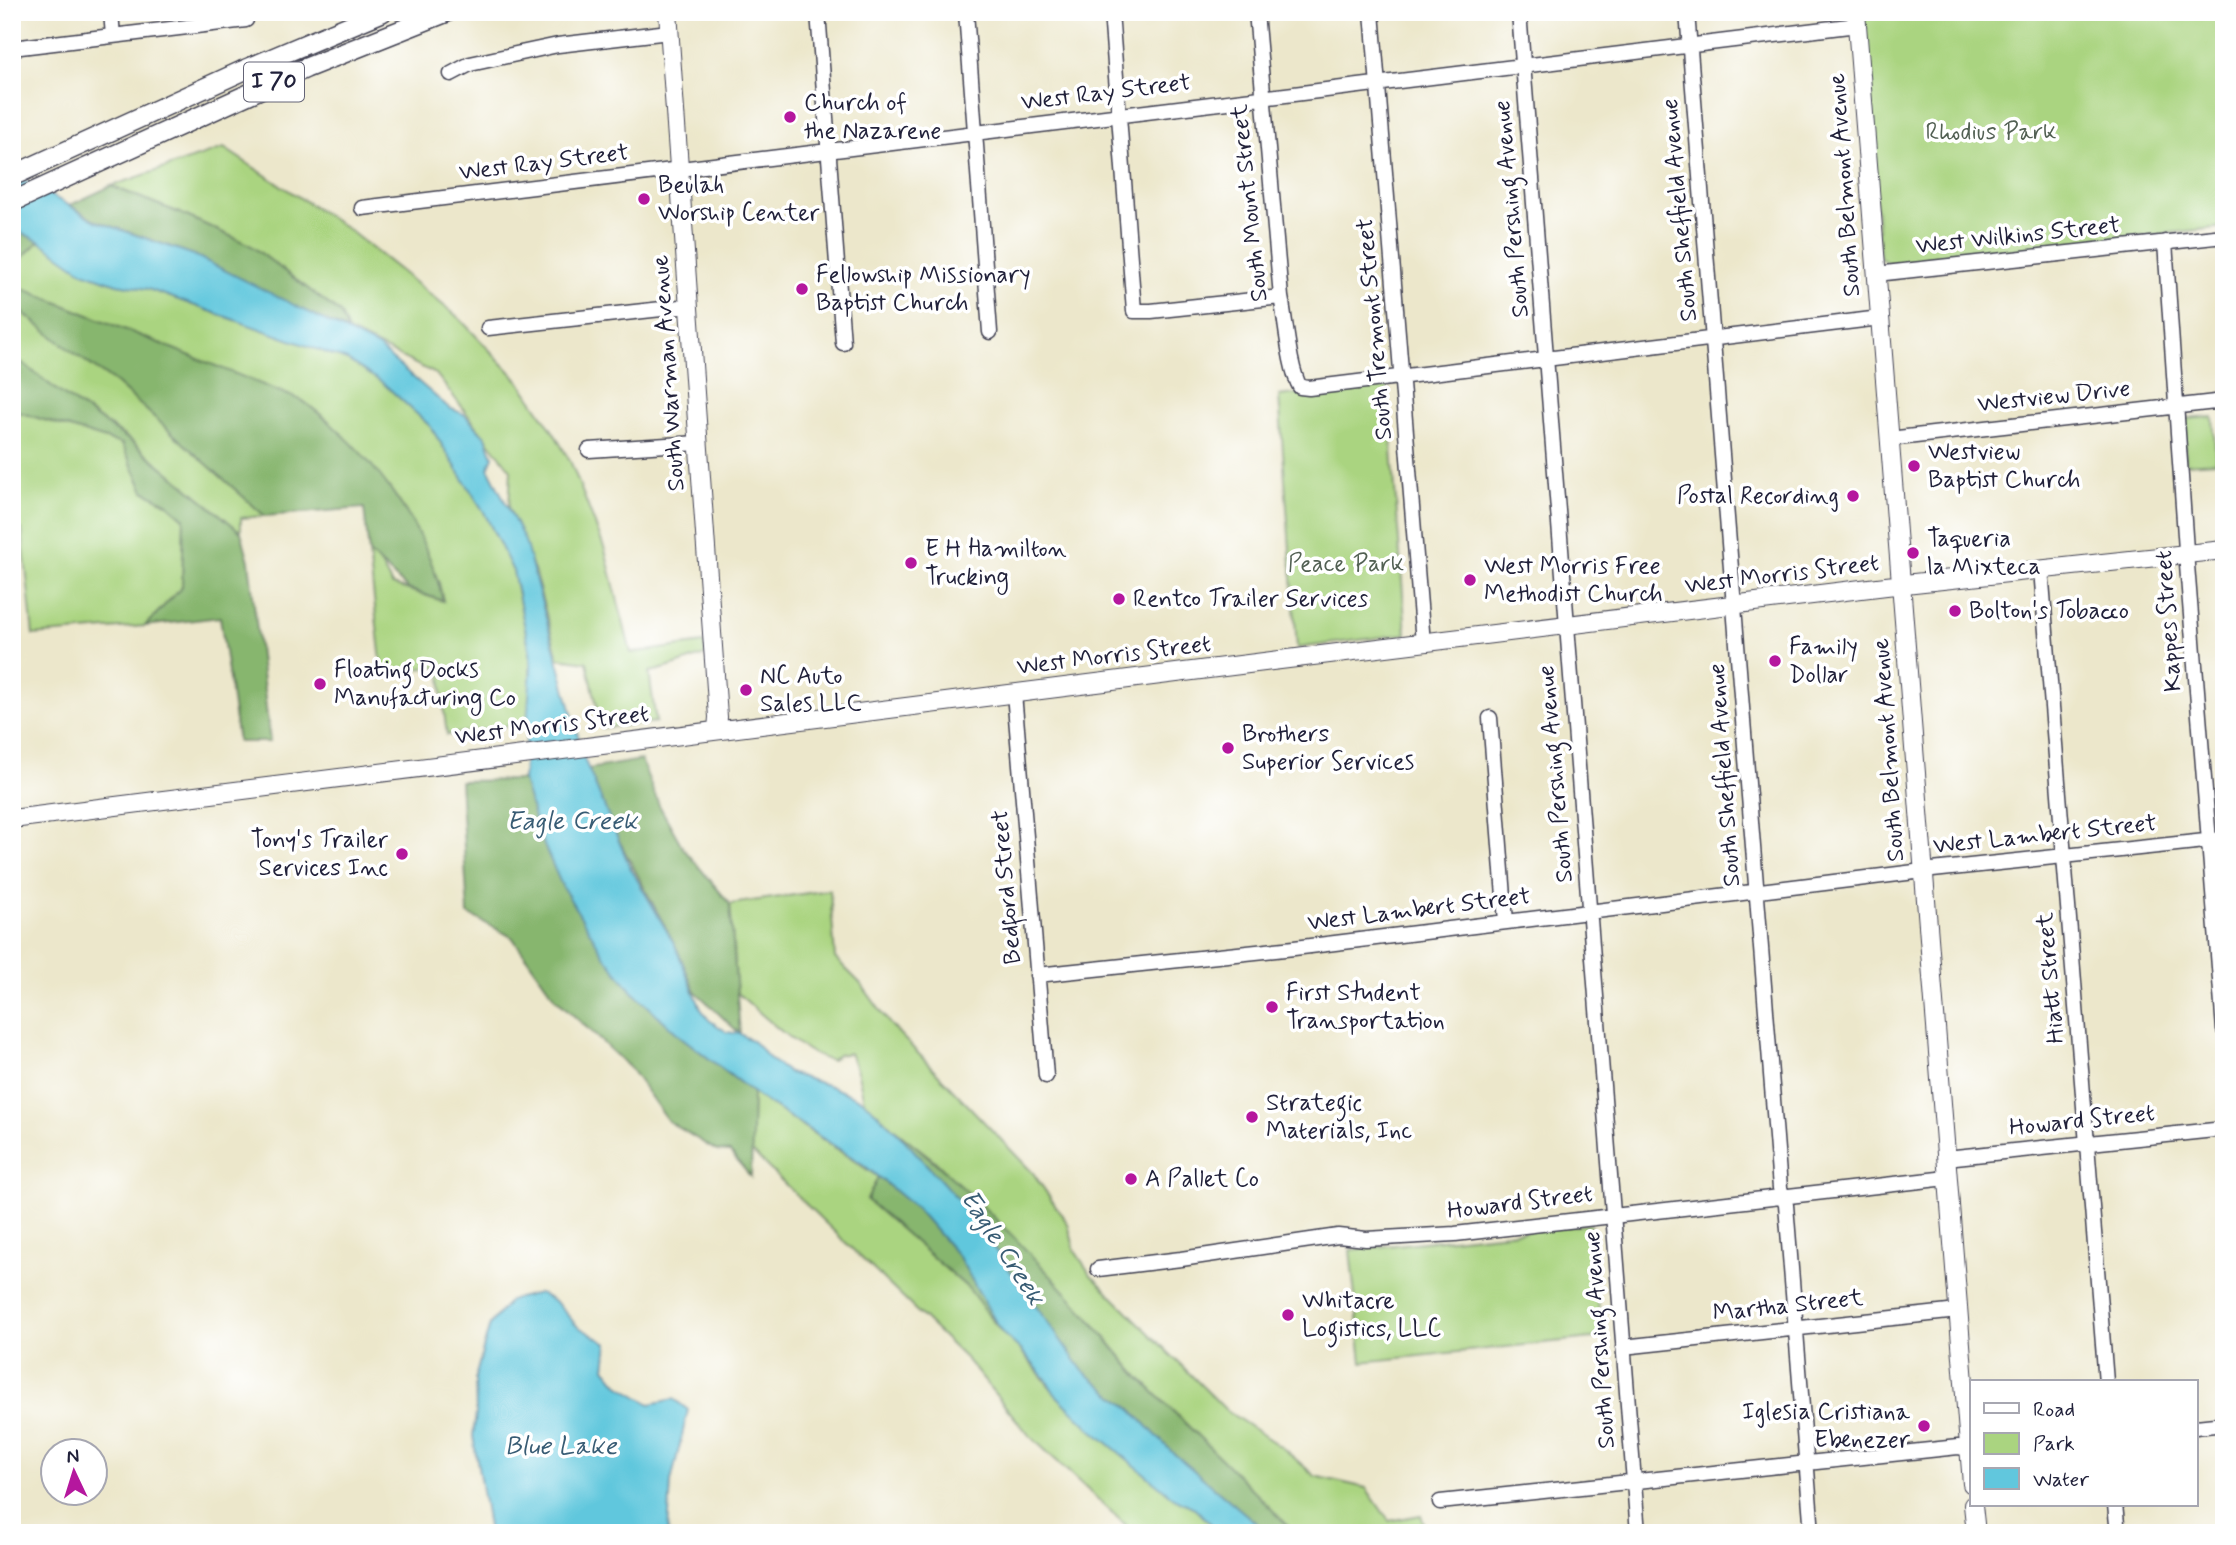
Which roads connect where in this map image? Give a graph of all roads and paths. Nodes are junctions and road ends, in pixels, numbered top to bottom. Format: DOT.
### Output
graph roads {
  1 [pos="111,12"];
  2 [pos="382,12"];
  3 [pos="447,12"];
  4 [pos="668,12"];
  5 [pos="818,12"];
  6 [pos="967,12"];
  7 [pos="1111,12"];
  8 [pos="1256,12"];
  9 [pos="1373,12"];
  10 [pos="1519,12"];
  11 [pos="1687,12"];
  12 [pos="245,16"];
  13 [pos="1857,18"];
  14 [pos="669,32"];
  15 [pos="113,36"];
  16 [pos="1690,45"];
  17 [pos="12,48"];
  18 [pos="1523,65"];
  19 [pos="451,74"];
  20 [pos="1378,83"];
  21 [pos="1263,97"];
  22 [pos="1118,114"];
  23 [pos="975,132"];
  24 [pos="828,150"];
  25 [pos="679,169"];
  26 [pos="12,176"];
  27 [pos="12,202"];
  28 [pos="362,208"];
  29 [pos="2224,236"];
  30 [pos="2165,242"];
  31 [pos="1876,274"];
  32 [pos="1280,297"];
  33 [pos="689,306"];
  34 [pos="1880,318"];
  35 [pos="488,328"];
  36 [pos="990,332"];
  37 [pos="1714,338"];
  38 [pos="844,343"];
  39 [pos="1547,358"];
  40 [pos="1401,377"];
  41 [pos="2224,401"];
  42 [pos="2176,407"];
  43 [pos="1889,439"];
  44 [pos="698,443"];
  45 [pos="589,450"];
  46 [pos="2224,550"];
  47 [pos="2186,554"];
  48 [pos="2041,569"];
  49 [pos="1900,585"];
  50 [pos="1734,605"];
  51 [pos="1567,626"];
  52 [pos="1423,643"];
  53 [pos="1014,693"];
  54 [pos="1490,718"];
  55 [pos="717,730"];
  56 [pos="12,819"];
  57 [pos="2216,840"];
  58 [pos="2064,856"];
  59 [pos="1923,871"];
  60 [pos="1757,892"];
  61 [pos="1590,912"];
  62 [pos="1506,922"];
  63 [pos="1037,975"];
  64 [pos="2224,1030"];
  65 [pos="1046,1076"];
  66 [pos="2224,1129"];
  67 [pos="2088,1143"];
  68 [pos="1946,1158"];
  69 [pos="1947,1178"];
  70 [pos="1783,1196"];
  71 [pos="1613,1214"];
  72 [pos="1098,1269"];
  73 [pos="1958,1311"];
  74 [pos="1795,1329"];
  75 [pos="1623,1347"];
  76 [pos="2106,1380"];
  77 [pos="2224,1424"];
  78 [pos="2198,1427"];
  79 [pos="1970,1449"];
  80 [pos="1806,1464"];
  81 [pos="1634,1482"];
  82 [pos="1440,1502"];
  83 [pos="1973,1506"];
  84 [pos="2115,1506"];
  85 [pos="1638,1533"];
  86 [pos="1812,1533"];
  87 [pos="1976,1533"];
  88 [pos="2118,1533"];
  1 -- 15 [label="street"];
  2 -- 26 [label="highway, I 70"];
  3 -- 27 [label="highway, I 70"];
  4 -- 14 [label="main road, South Warman Avenue"];
  5 -- 24 [label="street"];
  6 -- 23 [label="street"];
  7 -- 22 [label="street"];
  8 -- 21 [label="street, South Mount Street"];
  9 -- 20 [label="street, South Tremont Street"];
  10 -- 18 [label="street, South Pershing Avenue"];
  11 -- 16 [label="street, South Sheffield Avenue"];
  12 -- 15 [label="street"];
  13 -- 16 [label="street, West Ray Street"];
  13 -- 31 [label="main road, South Belmont Avenue"];
  14 -- 19 [label="street"];
  14 -- 25 [label="main road, South Warman Avenue"];
  15 -- 17 [label="street"];
  16 -- 18 [label="street, West Ray Street"];
  16 -- 37 [label="street, South Sheffield Avenue"];
  18 -- 20 [label="street, West Ray Street"];
  18 -- 39 [label="street, South Pershing Avenue"];
  20 -- 21 [label="street, West Ray Street"];
  20 -- 40 [label="street, South Tremont Street"];
  21 -- 22 [label="street, West Ray Street"];
  21 -- 32 [label="street, South Mount Street"];
  22 -- 23 [label="street, West Ray Street"];
  22 -- 32 [label="street"];
  23 -- 24 [label="street, West Ray Street"];
  23 -- 36 [label="street"];
  24 -- 25 [label="street, West Ray Street"];
  24 -- 38 [label="street"];
  25 -- 28 [label="street, West Ray Street"];
  25 -- 33 [label="main road, South Warman Avenue"];
  29 -- 30 [label="street"];
  30 -- 31 [label="street, West Wilkins Street"];
  30 -- 42 [label="street, Kappes Street"];
  31 -- 34 [label="main road, South Belmont Avenue"];
  32 -- 40 [label="street, South Mount Street"];
  33 -- 35 [label="street"];
  33 -- 44 [label="main road, South Warman Avenue"];
  34 -- 37 [label="street"];
  34 -- 43 [label="main road, South Belmont Avenue"];
  37 -- 39 [label="street"];
  37 -- 50 [label="street, South Sheffield Avenue"];
  39 -- 40 [label="street"];
  39 -- 51 [label="street, South Pershing Avenue"];
  40 -- 52 [label="street, South Tremont Street"];
  41 -- 42 [label="street, Westview Drive"];
  42 -- 43 [label="street, Westview Drive"];
  42 -- 47 [label="street, Kappes Street"];
  43 -- 49 [label="main road, South Belmont Avenue"];
  44 -- 45 [label="street"];
  44 -- 55 [label="main road, South Warman Avenue"];
  46 -- 47 [label="main road, West Morris Street"];
  47 -- 48 [label="main road, West Morris Street"];
  47 -- 57 [label="street, Kappes Street"];
  48 -- 49 [label="main road, West Morris Street"];
  48 -- 58 [label="street, Hiatt Street"];
  49 -- 50 [label="main road, West Morris Street"];
  49 -- 59 [label="main road, South Belmont Avenue"];
  50 -- 51 [label="main road, West Morris Street"];
  50 -- 60 [label="street, South Sheffield Avenue"];
  51 -- 52 [label="main road, West Morris Street"];
  51 -- 61 [label="street, South Pershing Avenue"];
  52 -- 53 [label="main road, West Morris Street"];
  53 -- 55 [label="main road, West Morris Street"];
  53 -- 63 [label="street, Bedford Street"];
  54 -- 62 [label="street"];
  55 -- 56 [label="main road, West Morris Street"];
  57 -- 58 [label="street, West Lambert Street"];
  57 -- 64 [label="street, Kappes Street"];
  58 -- 59 [label="street, West Lambert Street"];
  58 -- 67 [label="street, Hiatt Street"];
  59 -- 60 [label="street, West Lambert Street"];
  59 -- 68 [label="main road, South Belmont Avenue"];
  60 -- 61 [label="street, West Lambert Street"];
  60 -- 70 [label="street, South Sheffield Avenue"];
  61 -- 62 [label="street, West Lambert Street"];
  61 -- 71 [label="street, South Pershing Avenue"];
  62 -- 63 [label="street, West Lambert Street"];
  63 -- 65 [label="street, Bedford Street"];
  66 -- 67 [label="street, Howard Street"];
  67 -- 68 [label="street, Howard Street"];
  67 -- 76 [label="street, Hiatt Street"];
  68 -- 69 [label="main road, South Belmont Avenue"];
  69 -- 70 [label="street, Howard Street"];
  69 -- 73 [label="main road, South Belmont Avenue"];
  70 -- 71 [label="street, Howard Street"];
  70 -- 74 [label="street, South Sheffield Avenue"];
  71 -- 72 [label="street, Howard Street"];
  71 -- 75 [label="street, South Pershing Avenue"];
  73 -- 74 [label="street, Martha Street"];
  73 -- 79 [label="main road, South Belmont Avenue"];
  74 -- 75 [label="street, Martha Street"];
  74 -- 80 [label="street, South Sheffield Avenue"];
  75 -- 81 [label="street, South Pershing Avenue"];
  77 -- 78 [label="street"];
  79 -- 80 [label="street"];
  80 -- 81 [label="street"];
  80 -- 86 [label="street, South Sheffield Avenue"];
  81 -- 82 [label="street"];
  81 -- 85 [label="street, South Pershing Avenue"];
  83 -- 87 [label="main road"];
  84 -- 88 [label="street"];
}
